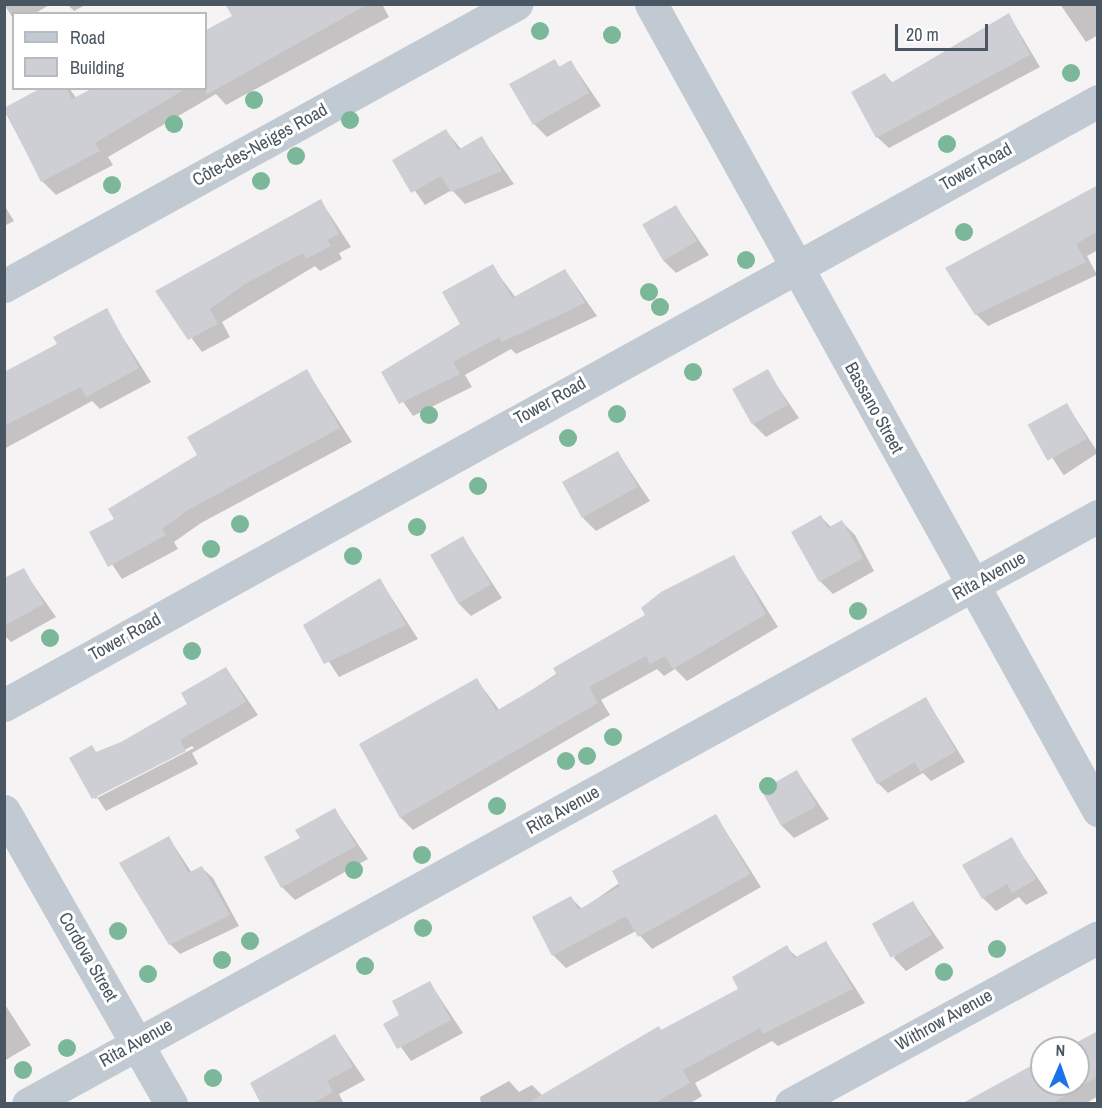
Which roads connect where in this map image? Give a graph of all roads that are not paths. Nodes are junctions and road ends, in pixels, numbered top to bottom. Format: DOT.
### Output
graph roads {
  1 [pos="516,4"];
  2 [pos="651,4"];
  3 [pos="1098,101"];
  4 [pos="795,266"];
  5 [pos="4,286"];
  6 [pos="1098,516"];
  7 [pos="973,585"];
  8 [pos="4,705"];
  9 [pos="1098,810"];
  10 [pos="4,811"];
  11 [pos="1098,937"];
  12 [pos="137,1042"];
  13 [pos="28,1104"];
  14 [pos="171,1104"];
  15 [pos="791,1104"];
  1 -- 5 [label="street, Côte-des-Neiges Road"];
  2 -- 4 [label="street, Bassano Street"];
  3 -- 4 [label="street, Tower Road"];
  4 -- 7 [label="street, Bassano Street"];
  4 -- 8 [label="street, Tower Road"];
  6 -- 7 [label="street, Rita Avenue"];
  7 -- 9 [label="street, Bassano Street"];
  7 -- 12 [label="street, Rita Avenue"];
  10 -- 12 [label="street, Cordova Street"];
  11 -- 15 [label="street, Withrow Avenue"];
  12 -- 13 [label="street, Rita Avenue"];
  12 -- 14 [label="street, Cordova Street"];
}
